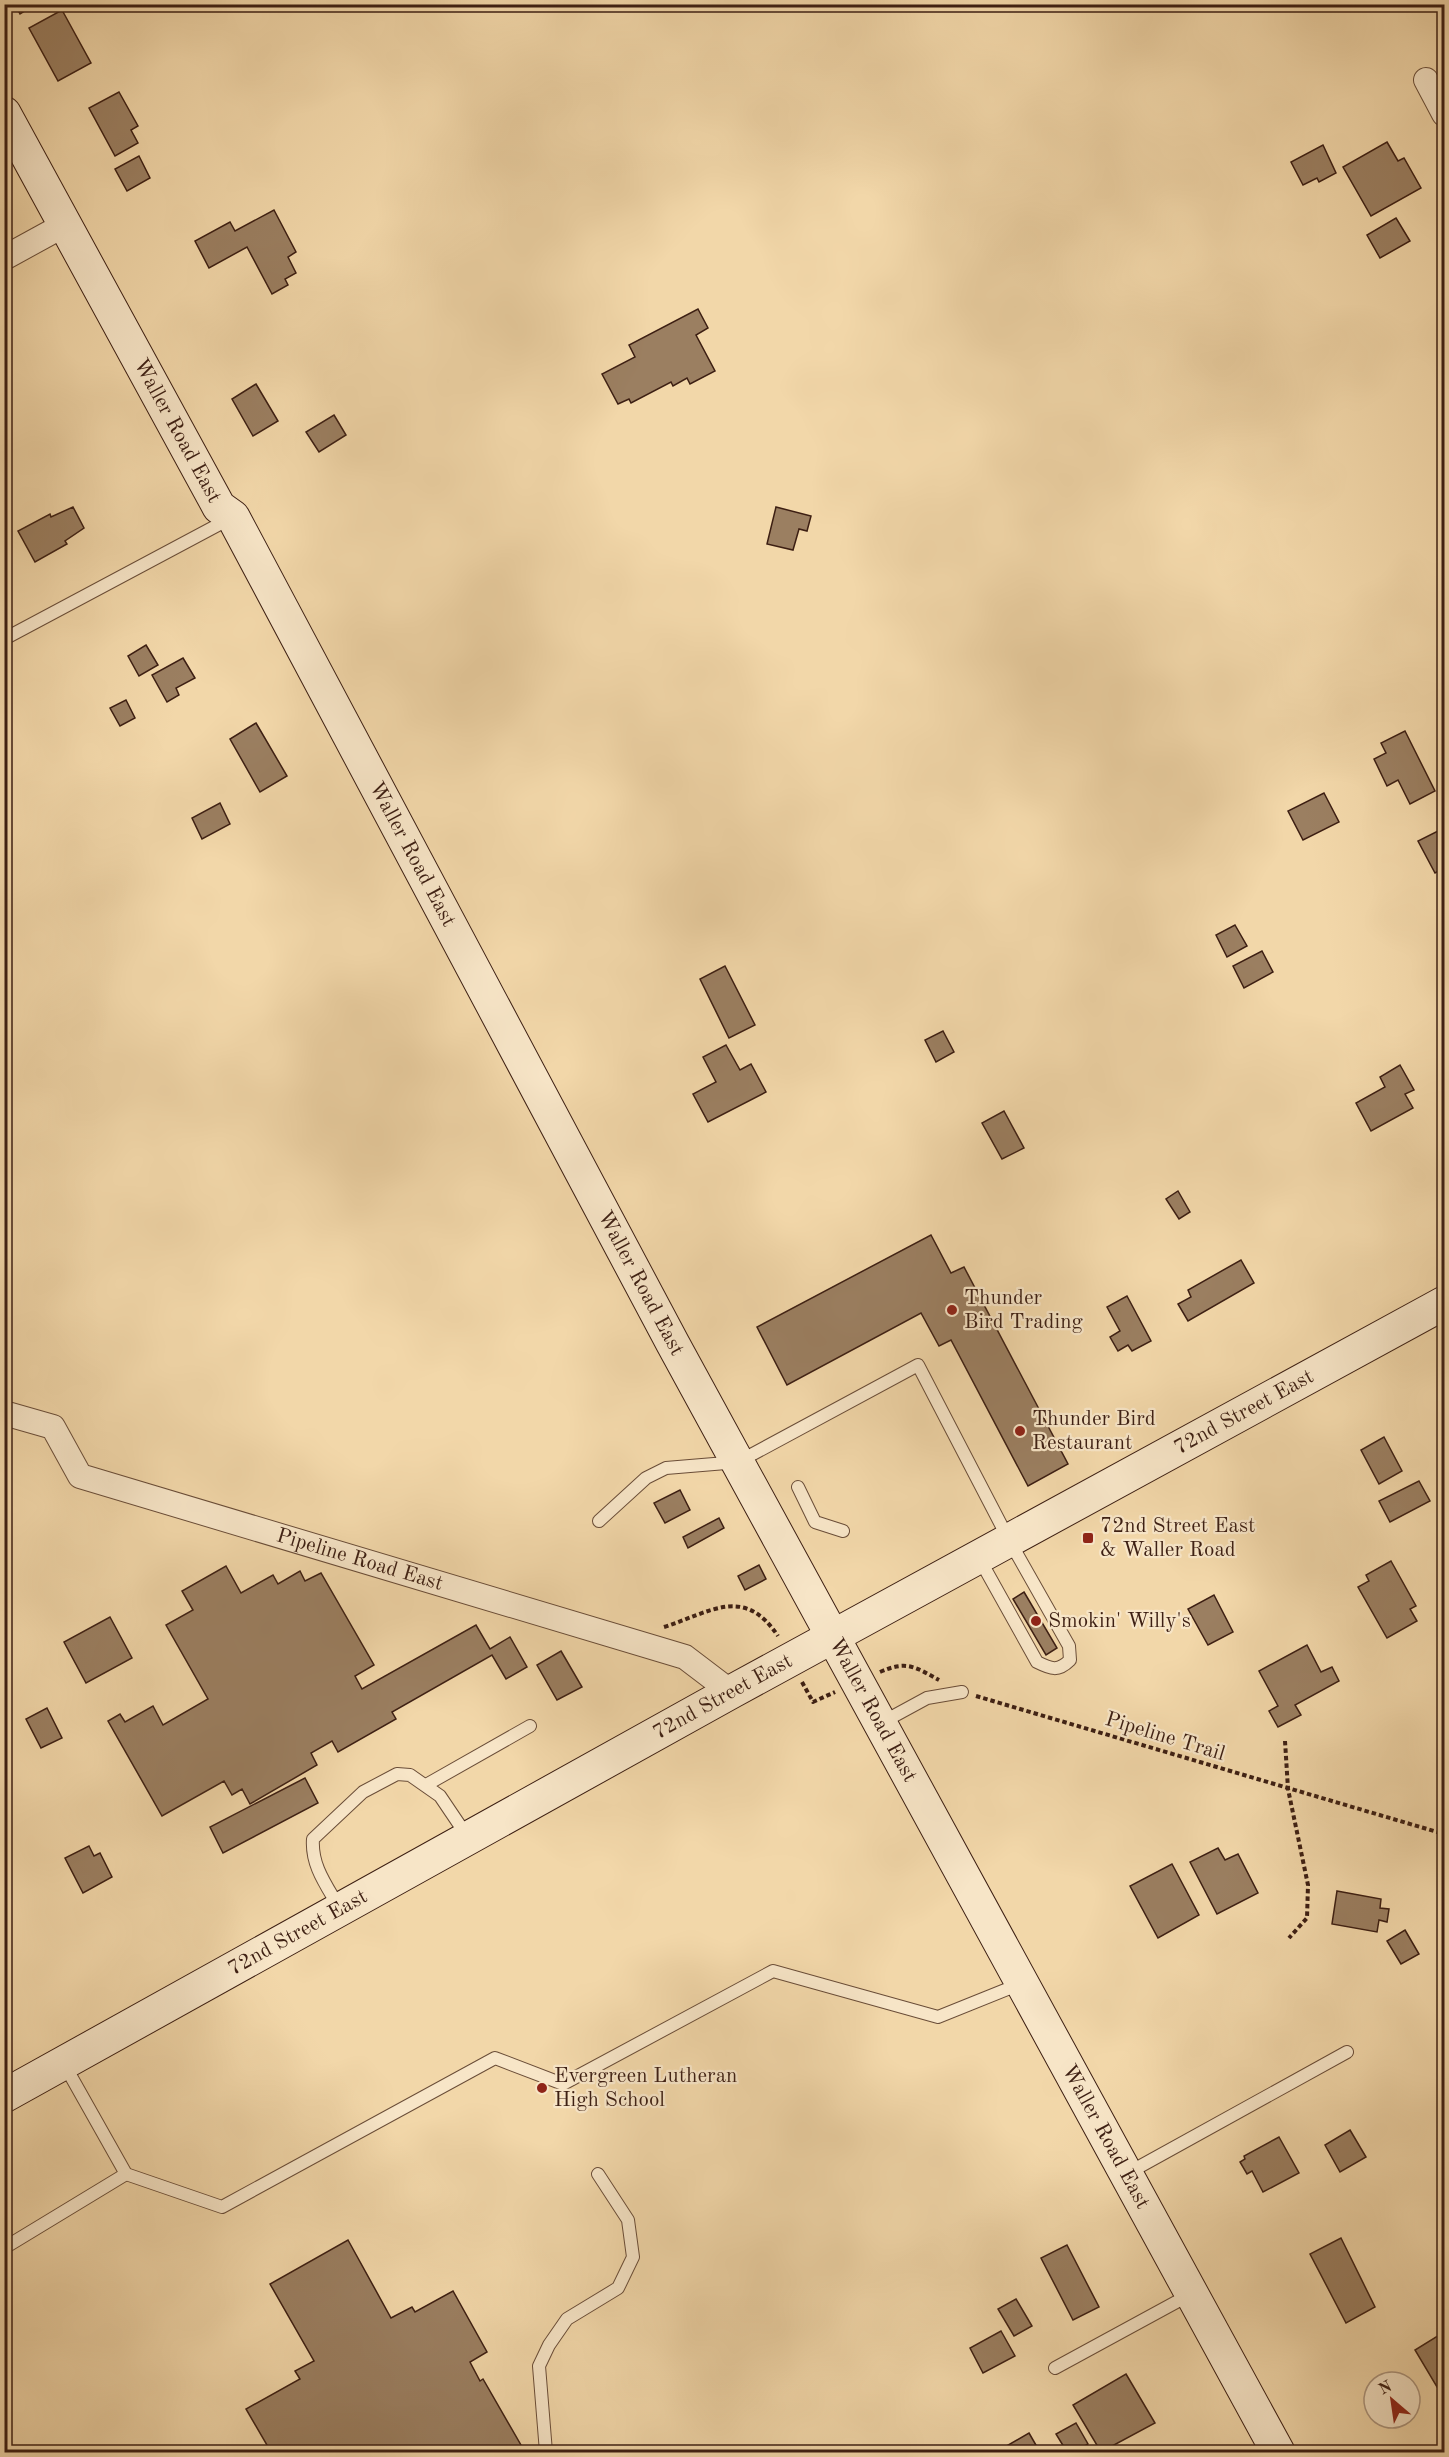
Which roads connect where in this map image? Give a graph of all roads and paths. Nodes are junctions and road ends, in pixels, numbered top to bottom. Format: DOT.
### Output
graph roads {
  1 [pos="1426,80"];
  2 [pos="4,113"];
  3 [pos="1444,114"];
  4 [pos="66,224"];
  5 [pos="4,258"];
  6 [pos="232,517"];
  7 [pos="4,639"];
  8 [pos="1444,1303"];
  9 [pos="4,1413"];
  10 [pos="738,1462"];
  11 [pos="798,1487"];
  12 [pos="599,1521"];
  13 [pos="843,1531"];
  14 [pos="1009,1540"];
  15 [pos="978,1557"];
  16 [pos="834,1635"];
  17 [pos="882,1670"];
  18 [pos="806,1689"];
  19 [pos="731,1692"];
  20 [pos="962,1692"];
  21 [pos="831,1694"];
  22 [pos="880,1723"];
  23 [pos="530,1726"];
  24 [pos="1285,1741"];
  25 [pos="426,1785"];
  26 [pos="1288,1789"];
  27 [pos="1444,1834"];
  28 [pos="469,1839"];
  29 [pos="341,1910"];
  30 [pos="1289,1938"];
  31 [pos="1022,1983"];
  32 [pos="1347,2052"];
  33 [pos="63,2063"];
  34 [pos="4,2096"];
  35 [pos="126,2174"];
  36 [pos="598,2174"];
  37 [pos="1127,2174"];
  38 [pos="4,2248"];
  39 [pos="1192,2294"];
  40 [pos="1055,2368"];
  41 [pos="546,2452"];
  42 [pos="1278,2452"];
  1 -- 3 [label="street"];
  2 -- 4 [label="street, Waller Road East"];
  4 -- 5 [label="street"];
  4 -- 6 [label="street, Waller Road East"];
  6 -- 7 [label="lane"];
  6 -- 10 [label="street, Waller Road East"];
  8 -- 14 [label="street, 72nd Street East"];
  9 -- 19 [label="street, Pipeline Road East"];
  10 -- 12 [label="lane"];
  10 -- 14 [label="lane"];
  10 -- 16 [label="street, Waller Road East"];
  11 -- 13 [label="lane"];
  14 -- 15 [label="street, 72nd Street East"];
  14 -- 15 [label="lane"];
  15 -- 16 [label="street, 72nd Street East"];
  16 -- 19 [label="street, 72nd Street East"];
  16 -- 22 [label="street, Waller Road East"];
  17 -- 20 [label="path, Pipeline Trail"];
  18 -- 21 [label="path"];
  19 -- 28 [label="street, 72nd Street East"];
  20 -- 22 [label="lane"];
  20 -- 26 [label="path, Pipeline Trail"];
  22 -- 31 [label="street, Waller Road East"];
  23 -- 25 [label="lane"];
  24 -- 26 [label="path"];
  25 -- 28 [label="lane"];
  25 -- 29 [label="lane"];
  26 -- 27 [label="path, Pipeline Trail"];
  26 -- 30 [label="path"];
  28 -- 29 [label="street, 72nd Street East"];
  29 -- 33 [label="street, 72nd Street East"];
  31 -- 35 [label="lane"];
  31 -- 37 [label="street, Waller Road East"];
  32 -- 37 [label="lane"];
  33 -- 34 [label="street, 72nd Street East"];
  33 -- 35 [label="lane"];
  35 -- 38 [label="lane"];
  36 -- 41 [label="lane"];
  37 -- 39 [label="street, Waller Road East"];
  39 -- 40 [label="lane"];
  39 -- 42 [label="street, Waller Road East"];
}
